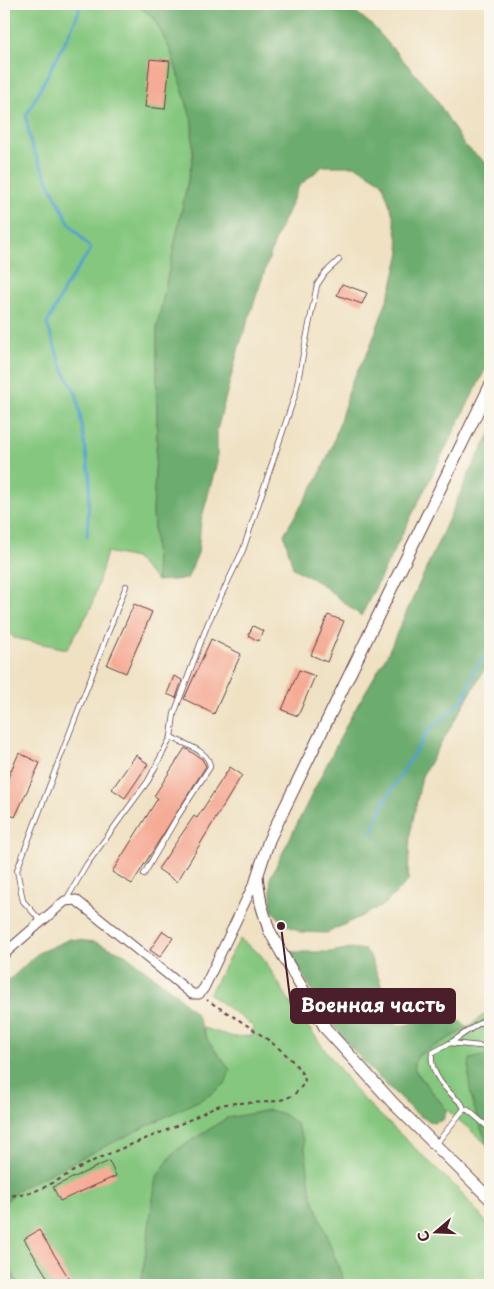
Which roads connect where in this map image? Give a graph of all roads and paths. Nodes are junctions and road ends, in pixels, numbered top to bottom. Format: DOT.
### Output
graph roads {
  1 [pos="339,260"];
  2 [pos="4,294"];
  3 [pos="4,303"];
  4 [pos="490,386"];
  5 [pos="126,586"];
  6 [pos="171,737"];
  7 [pos="144,874"];
  8 [pos="257,877"];
  9 [pos="65,901"];
  10 [pos="42,922"];
  11 [pos="4,954"];
  12 [pos="199,994"];
  13 [pos="490,1016"];
  14 [pos="450,1043"];
  15 [pos="490,1047"];
  16 [pos="464,1109"];
  17 [pos="490,1130"];
  18 [pos="436,1144"];
  19 [pos="4,1194"];
  20 [pos="490,1199"];
  1 -- 6 [label="lane"];
  2 -- 3 [label="lane"];
  4 -- 8 [label="street"];
  5 -- 10 [label="lane"];
  6 -- 7 [label="lane"];
  6 -- 9 [label="lane"];
  8 -- 12 [label="street"];
  8 -- 18 [label="street"];
  9 -- 10 [label="street"];
  9 -- 12 [label="street"];
  10 -- 11 [label="street"];
  12 -- 19 [label="path"];
  13 -- 14 [label="lane"];
  14 -- 15 [label="lane"];
  14 -- 16 [label="lane"];
  16 -- 17 [label="lane"];
  16 -- 18 [label="lane"];
  18 -- 20 [label="street"];
}
